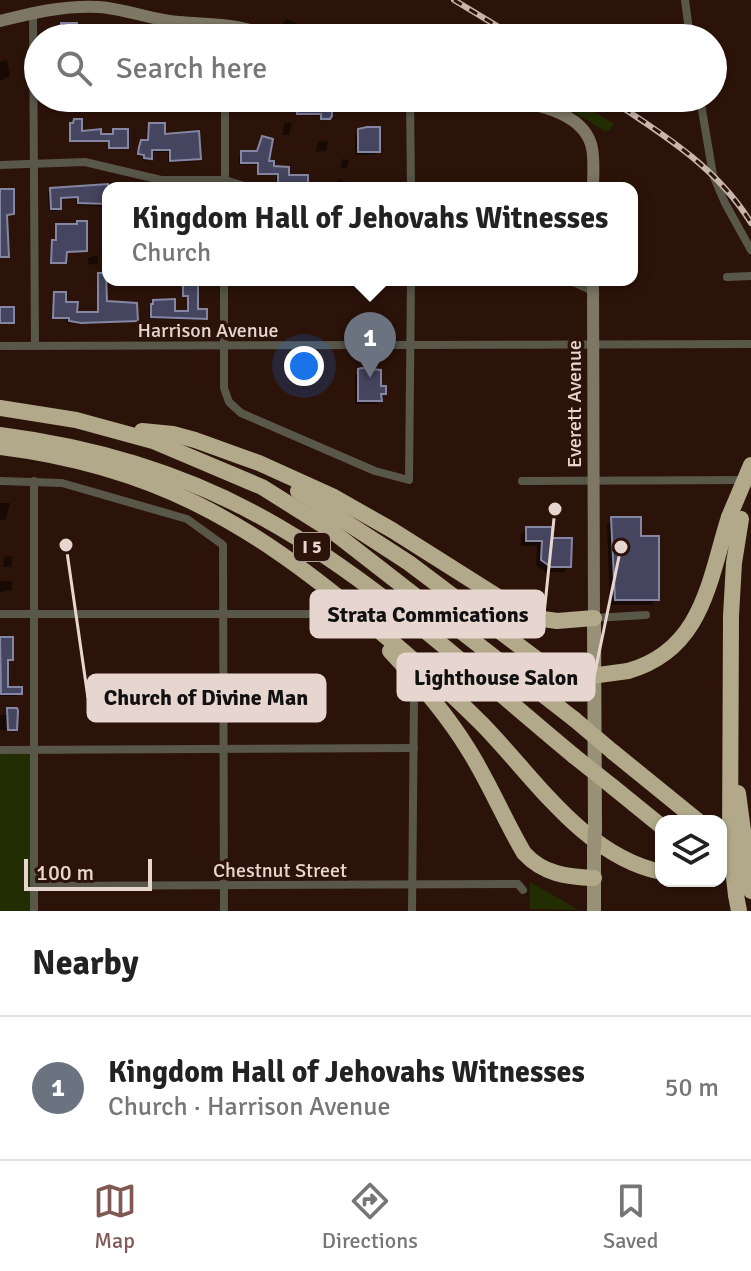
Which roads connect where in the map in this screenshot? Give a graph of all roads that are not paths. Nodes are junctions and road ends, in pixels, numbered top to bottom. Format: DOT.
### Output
graph roads {
  1 [pos="685,0"];
  2 [pos="33,13"];
  3 [pos="0,21"];
  4 [pos="33,24"];
  5 [pos="190,24"];
  6 [pos="688,24"];
  7 [pos="34,112"];
  8 [pos="225,112"];
  9 [pos="410,112"];
  10 [pos="555,112"];
  11 [pos="702,112"];
  12 [pos="35,164"];
  13 [pos="0,165"];
  14 [pos="193,182"];
  15 [pos="225,182"];
  16 [pos="411,182"];
  17 [pos="593,182"];
  18 [pos="751,250"];
  19 [pos="751,276"];
  20 [pos="727,277"];
  21 [pos="224,286"];
  22 [pos="411,286"];
  23 [pos="593,286"];
  24 [pos="594,344"];
  25 [pos="751,344"];
  26 [pos="411,345"];
  27 [pos="0,346"];
  28 [pos="35,346"];
  29 [pos="224,347"];
  30 [pos="0,408"];
  31 [pos="112,430"];
  32 [pos="0,435"];
  33 [pos="0,447"];
  34 [pos="226,452"];
  35 [pos="751,465"];
  36 [pos="595,480"];
  37 [pos="751,480"];
  38 [pos="0,481"];
  39 [pos="34,481"];
  40 [pos="522,481"];
  41 [pos="735,518"];
  42 [pos="334,593"];
  43 [pos="34,613"];
  44 [pos="0,614"];
  45 [pos="325,614"];
  46 [pos="646,615"];
  47 [pos="223,616"];
  48 [pos="594,618"];
  49 [pos="414,695"];
  50 [pos="414,748"];
  51 [pos="0,750"];
  52 [pos="34,750"];
  53 [pos="223,750"];
  54 [pos="691,815"];
  55 [pos="655,821"];
  56 [pos="732,843"];
  57 [pos="751,866"];
  58 [pos="655,870"];
  59 [pos="727,873"];
  60 [pos="594,878"];
  61 [pos="727,881"];
  62 [pos="34,886"];
  63 [pos="224,886"];
  64 [pos="412,886"];
  65 [pos="523,890"];
  66 [pos="746,898"];
  67 [pos="34,911"];
  68 [pos="224,911"];
  69 [pos="412,911"];
  70 [pos="594,911"];
  1 -- 6 [label="street"];
  2 -- 3 [label="main road"];
  2 -- 4 [label="street"];
  2 -- 5 [label="main road"];
  7 -- 12 [label="street"];
  8 -- 15 [label="street"];
  9 -- 16 [label="street"];
  10 -- 17 [label="main road"];
  11 -- 18 [label="street"];
  12 -- 13 [label="street"];
  12 -- 14 [label="street"];
  12 -- 28 [label="street"];
  19 -- 20 [label="street"];
  21 -- 29 [label="street"];
  22 -- 26 [label="street"];
  23 -- 24 [label="main road, Everett Avenue"];
  24 -- 25 [label="street, Harrison Avenue"];
  24 -- 26 [label="street, Harrison Avenue"];
  24 -- 36 [label="main road, Everett Avenue"];
  26 -- 29 [label="street, Harrison Avenue"];
  26 -- 29 [label="street"];
  27 -- 28 [label="street, Harrison Avenue"];
  28 -- 29 [label="street, Harrison Avenue"];
  30 -- 31 [label="highway, I 5"];
  31 -- 34 [label="highway"];
  31 -- 54 [label="highway, I 5, bridge"];
  32 -- 55 [label="highway, I 5, bridge"];
  33 -- 42 [label="highway"];
  34 -- 41 [label="highway, bridge"];
  34 -- 48 [label="highway"];
  35 -- 41 [label="highway, bridge"];
  36 -- 37 [label="street"];
  36 -- 40 [label="street"];
  36 -- 48 [label="main road, Everett Avenue"];
  37 -- 41 [label="highway"];
  38 -- 39 [label="street"];
  39 -- 43 [label="street"];
  39 -- 47 [label="street"];
  41 -- 56 [label="highway"];
  42 -- 58 [label="highway"];
  42 -- 60 [label="highway"];
  43 -- 44 [label="street"];
  43 -- 47 [label="street"];
  43 -- 52 [label="street"];
  45 -- 47 [label="street"];
  46 -- 48 [label="street"];
  47 -- 53 [label="street"];
  48 -- 60 [label="main road, Everett Avenue, bridge"];
  49 -- 50 [label="street"];
  50 -- 53 [label="street"];
  50 -- 64 [label="street"];
  51 -- 52 [label="street"];
  52 -- 53 [label="street"];
  52 -- 62 [label="street"];
  53 -- 63 [label="street"];
  56 -- 57 [label="highway, bridge"];
  56 -- 66 [label="highway, bridge"];
  57 -- 59 [label="highway"];
  60 -- 70 [label="main road, Everett Avenue"];
  61 -- 66 [label="highway"];
  62 -- 63 [label="street, Chestnut Street"];
  62 -- 67 [label="street"];
  63 -- 64 [label="street, Chestnut Street"];
  63 -- 68 [label="street"];
  64 -- 65 [label="street, Chestnut Street"];
  64 -- 69 [label="street"];
}
